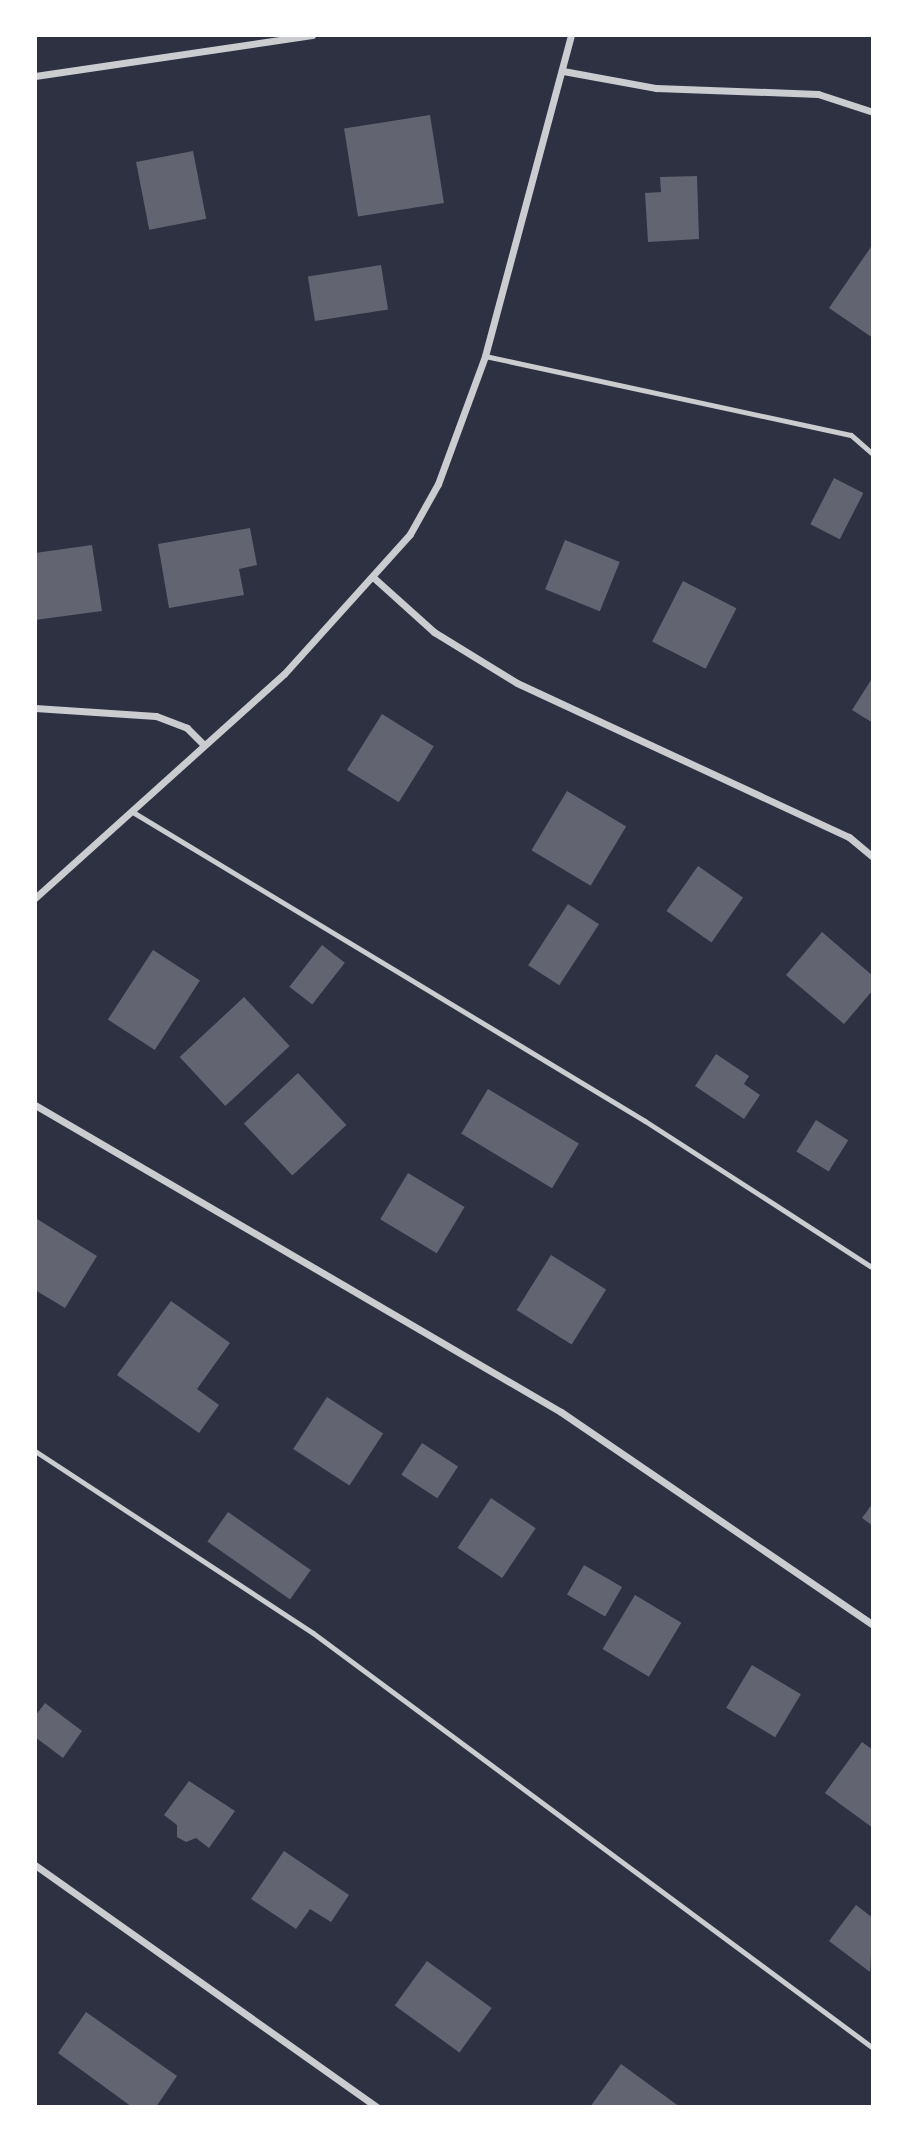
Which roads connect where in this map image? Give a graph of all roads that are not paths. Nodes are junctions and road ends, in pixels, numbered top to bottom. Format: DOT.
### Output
graph roads {
  1 [pos="312,35"];
  2 [pos="571,35"];
  3 [pos="563,71"];
  4 [pos="35,76"];
  5 [pos="873,112"];
  6 [pos="485,356"];
  7 [pos="873,454"];
  8 [pos="374,578"];
  9 [pos="35,708"];
  10 [pos="203,744"];
  11 [pos="130,810"];
  12 [pos="873,857"];
  13 [pos="35,898"];
  14 [pos="35,1105"];
  15 [pos="873,1268"];
  16 [pos="35,1451"];
  17 [pos="873,1625"];
  18 [pos="35,1865"];
  19 [pos="873,2048"];
  20 [pos="377,2107"];
  1 -- 4 [label="street"];
  2 -- 3 [label="street"];
  3 -- 5 [label="street"];
  3 -- 6 [label="street"];
  6 -- 7 [label="lane"];
  6 -- 8 [label="street"];
  8 -- 10 [label="street"];
  8 -- 12 [label="street"];
  9 -- 10 [label="street"];
  10 -- 11 [label="street"];
  11 -- 13 [label="street"];
  11 -- 15 [label="lane"];
  14 -- 17 [label="street"];
  16 -- 19 [label="lane"];
  18 -- 20 [label="street"];
}
